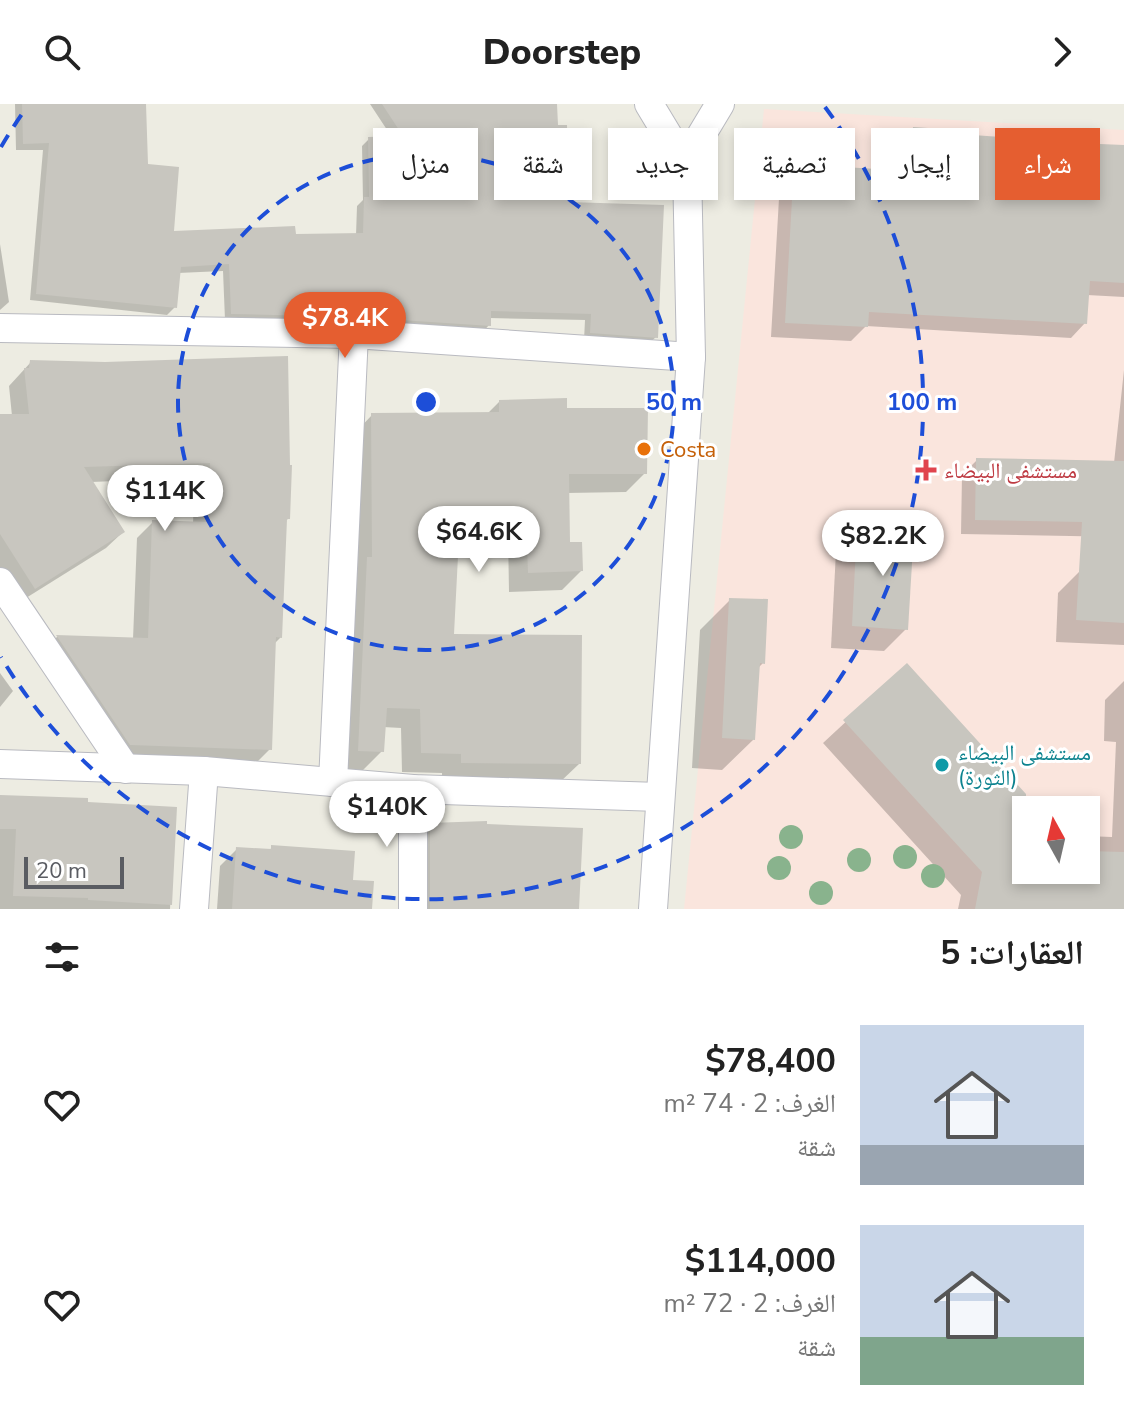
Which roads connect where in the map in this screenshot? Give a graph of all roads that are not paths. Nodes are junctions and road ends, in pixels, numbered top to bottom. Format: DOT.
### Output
graph roads {
  1 [pos="649,104"];
  2 [pos="720,104"];
  3 [pos="663,128"];
  4 [pos="706,128"];
  5 [pos="688,200"];
  6 [pos="0,328"];
  7 [pos="354,334"];
  8 [pos="691,357"];
  9 [pos="0,582"];
  10 [pos="0,764"];
  11 [pos="126,769"];
  12 [pos="204,771"];
  13 [pos="333,782"];
  14 [pos="413,789"];
  15 [pos="659,797"];
  16 [pos="194,909"];
  17 [pos="413,909"];
  18 [pos="653,909"];
  1 -- 3 [label="street"];
  2 -- 4 [label="street"];
  5 -- 8 [label="street"];
  6 -- 7 [label="street"];
  7 -- 8 [label="street"];
  7 -- 13 [label="street"];
  8 -- 15 [label="street"];
  9 -- 11 [label="street"];
  10 -- 11 [label="street"];
  11 -- 12 [label="street"];
  12 -- 13 [label="street"];
  12 -- 16 [label="street"];
  13 -- 14 [label="street"];
  14 -- 15 [label="street"];
  14 -- 17 [label="street"];
  15 -- 18 [label="street"];
}
